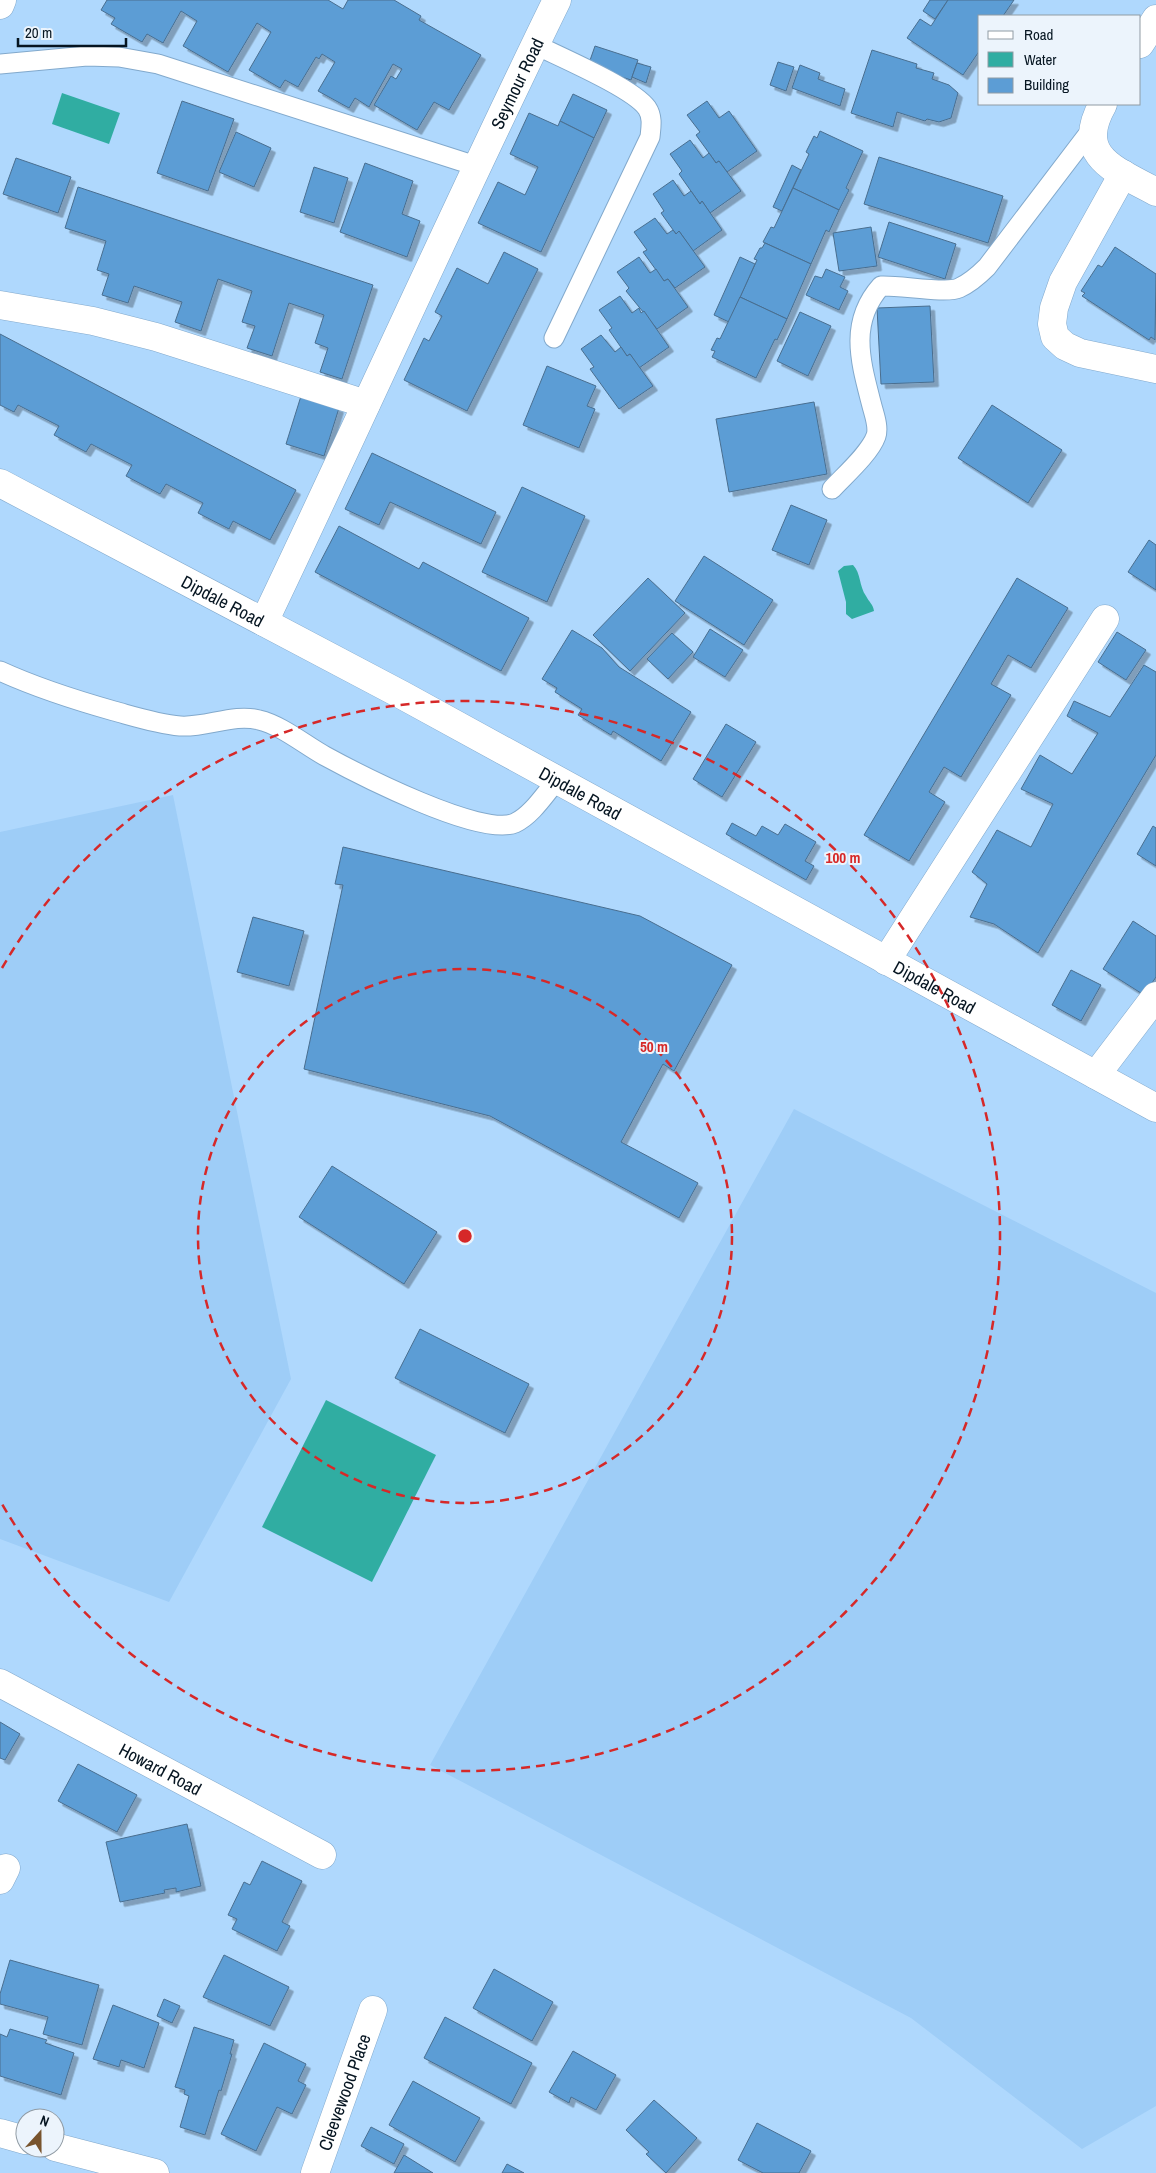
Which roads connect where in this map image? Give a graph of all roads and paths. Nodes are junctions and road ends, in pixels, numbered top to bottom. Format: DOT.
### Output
graph roads {
  1 [pos="2,0"];
  2 [pos="558,0"];
  3 [pos="0,5"];
  4 [pos="1156,19"];
  5 [pos="1141,42"];
  6 [pos="536,45"];
  7 [pos="0,64"];
  8 [pos="1097,116"];
  9 [pos="476,166"];
  10 [pos="1123,174"];
  11 [pos="1156,192"];
  12 [pos="0,305"];
  13 [pos="554,338"];
  14 [pos="1156,369"];
  15 [pos="366,404"];
  16 [pos="0,482"];
  17 [pos="832,489"];
  18 [pos="1106,620"];
  19 [pos="264,622"];
  20 [pos="0,671"];
  21 [pos="557,780"];
  22 [pos="886,960"];
  23 [pos="1156,996"];
  24 [pos="1096,1075"];
  25 [pos="1156,1108"];
  26 [pos="0,1683"];
  27 [pos="322,1856"];
  28 [pos="373,2010"];
  29 [pos="0,2133"];
  30 [pos="15,2137"];
  31 [pos="65,2150"];
  32 [pos="155,2173"];
  33 [pos="314,2173"];
  1 -- 3 [label="street"];
  2 -- 6 [label="street, Seymour Road"];
  4 -- 5 [label="street"];
  6 -- 9 [label="street, Seymour Road"];
  6 -- 13 [label="lane"];
  7 -- 9 [label="lane"];
  8 -- 10 [label="street"];
  8 -- 17 [label="lane"];
  9 -- 15 [label="street, Seymour Road"];
  10 -- 11 [label="street"];
  10 -- 14 [label="street"];
  12 -- 15 [label="street"];
  15 -- 19 [label="street, Seymour Road"];
  16 -- 19 [label="street, Dipdale Road"];
  18 -- 22 [label="street"];
  19 -- 21 [label="street, Dipdale Road"];
  20 -- 21 [label="lane"];
  21 -- 22 [label="street, Dipdale Road"];
  22 -- 24 [label="street, Dipdale Road"];
  23 -- 24 [label="street"];
  24 -- 25 [label="street, Dipdale Road"];
  26 -- 27 [label="street, Howard Road"];
  28 -- 33 [label="street, Cleevewood Place"];
  29 -- 30 [label="street"];
  31 -- 32 [label="street"];
}
